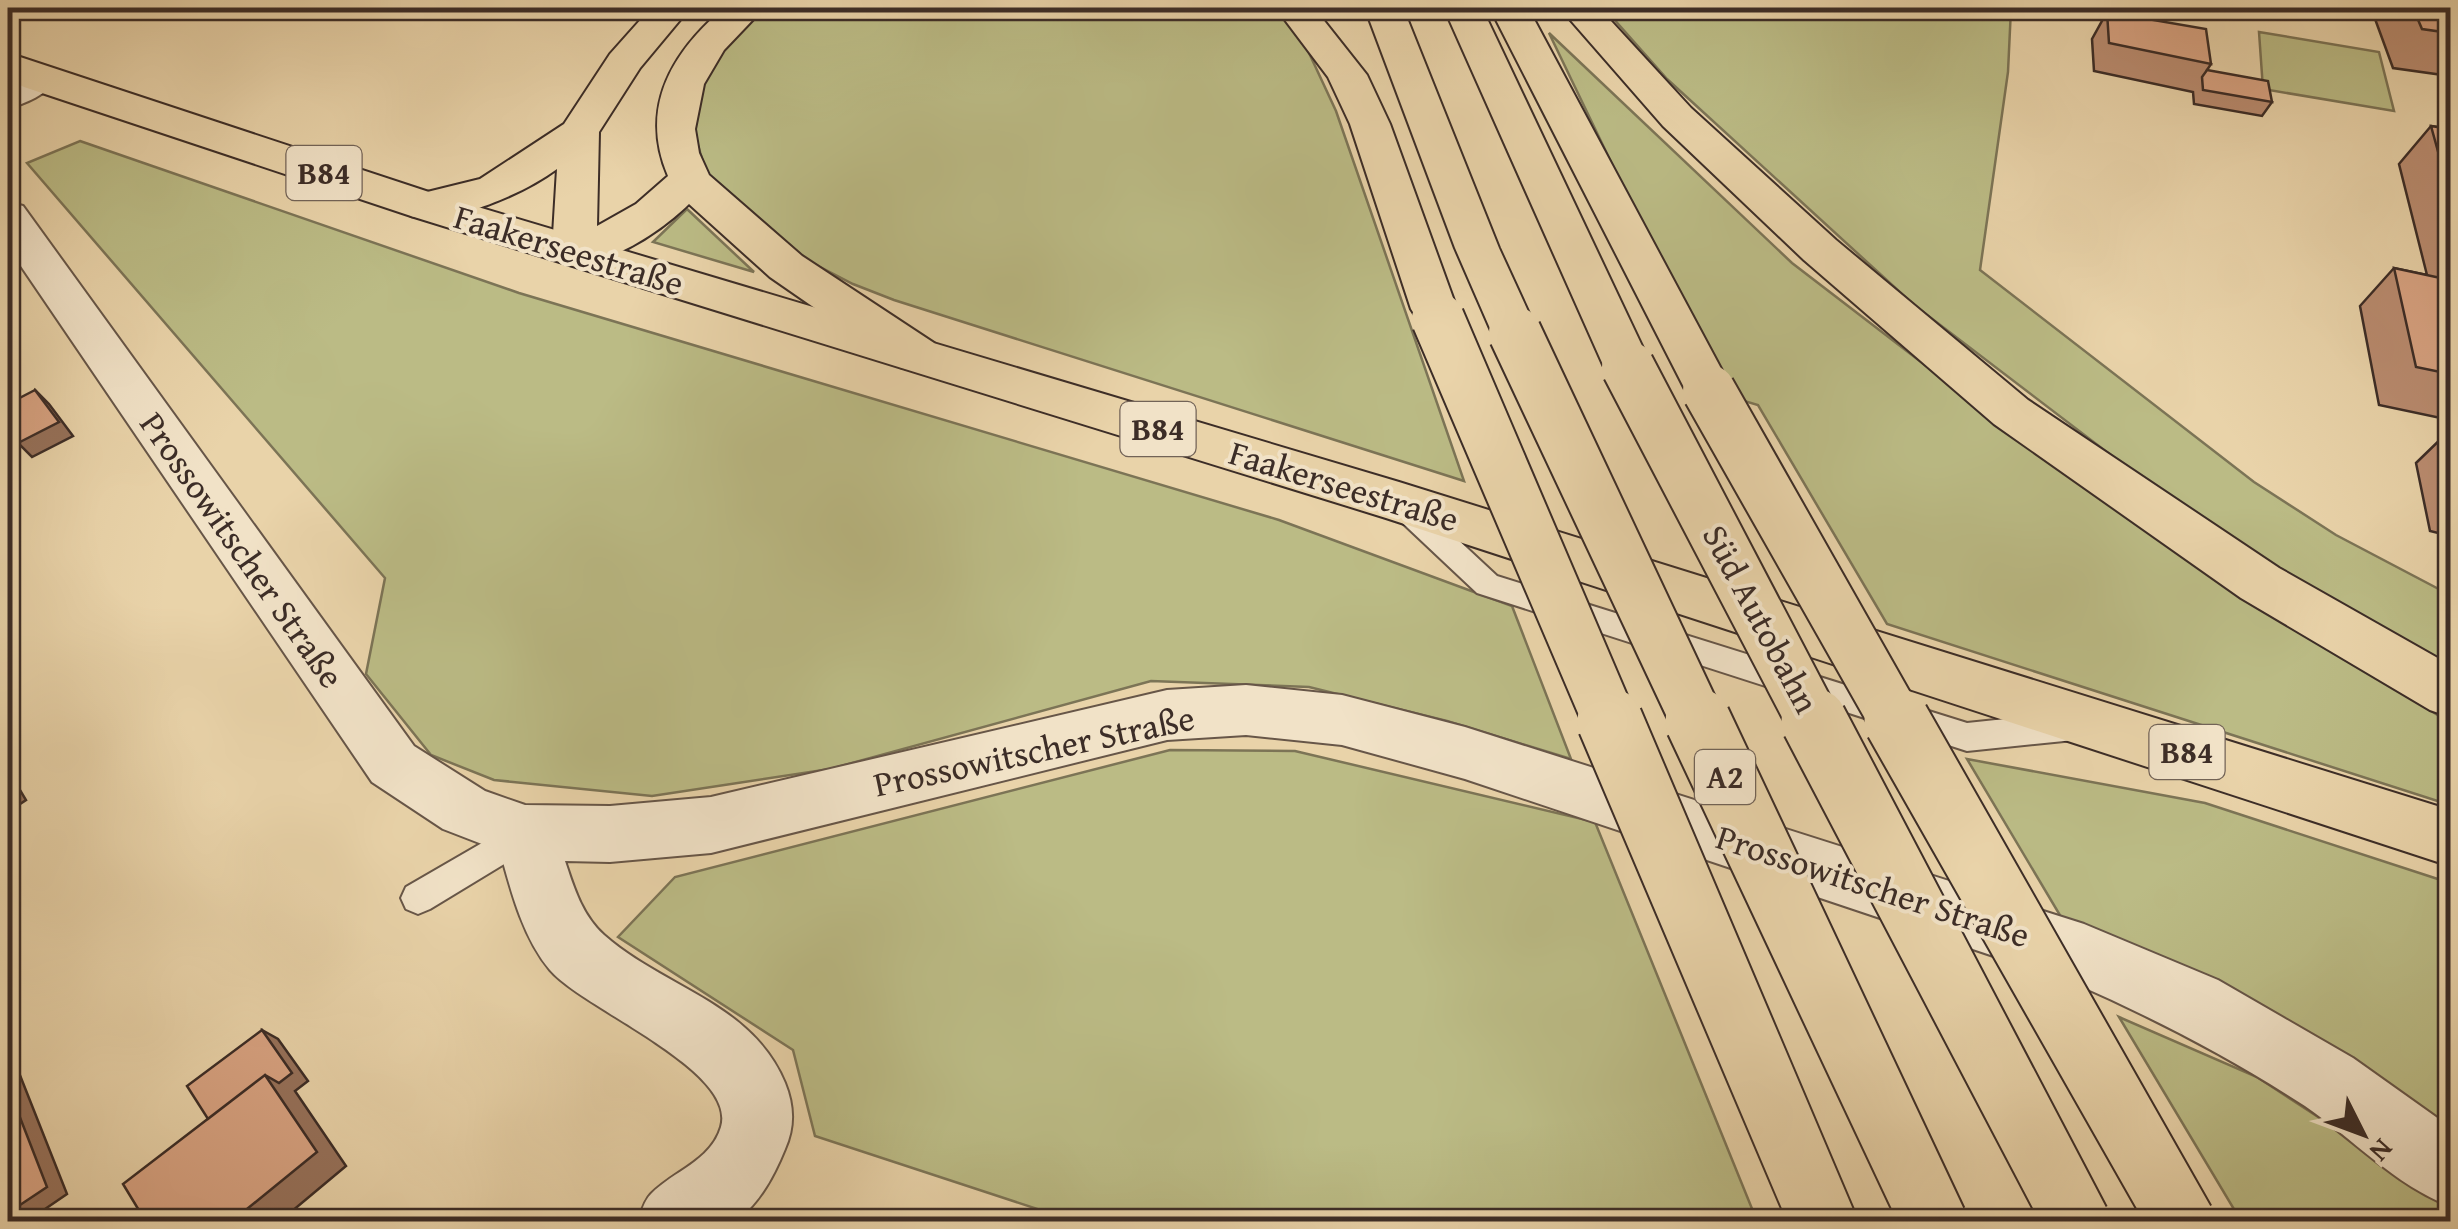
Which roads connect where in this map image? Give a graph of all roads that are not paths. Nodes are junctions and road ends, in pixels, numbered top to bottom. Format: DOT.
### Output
graph roads {
  1 [pos="672,8"];
  2 [pos="746,8"];
  3 [pos="1294,8"];
  4 [pos="1384,8"];
  5 [pos="1463,8"];
  6 [pos="1509,8"];
  7 [pos="1579,8"];
  8 [pos="18,80"];
  9 [pos="578,132"];
  10 [pos="689,178"];
  11 [pos="426,206"];
  12 [pos="8,216"];
  13 [pos="574,252"];
  14 [pos="917,355"];
  15 [pos="2450,693"];
  16 [pos="525,833"];
  17 [pos="2450,838"];
  18 [pos="418,898"];
  19 [pos="2450,1170"];
  20 [pos="674,1222"];
  21 [pos="1823,1222"];
  22 [pos="1934,1222"];
  23 [pos="2077,1222"];
  24 [pos="2182,1222"];
  1 -- 9 [label="main road"];
  2 -- 10 [label="main road"];
  3 -- 21 [label="main road, bridge"];
  4 -- 22 [label="main road, A2, bridge"];
  5 -- 23 [label="main road, Süd Autobahn, bridge"];
  6 -- 24 [label="main road, bridge"];
  7 -- 15 [label="main road"];
  8 -- 11 [label="main road, Faakerseestraße / B84"];
  9 -- 11 [label="main road"];
  9 -- 13 [label="main road"];
  10 -- 13 [label="main road"];
  10 -- 14 [label="main road"];
  11 -- 13 [label="main road, Faakerseestraße / B84"];
  12 -- 16 [label="street, Prossowitscher Straße"];
  13 -- 14 [label="main road, Faakerseestraße / B84"];
  14 -- 17 [label="main road, Faakerseestraße / B84"];
  16 -- 18 [label="lane"];
  16 -- 19 [label="street, Prossowitscher Straße"];
  16 -- 20 [label="street"];
}
